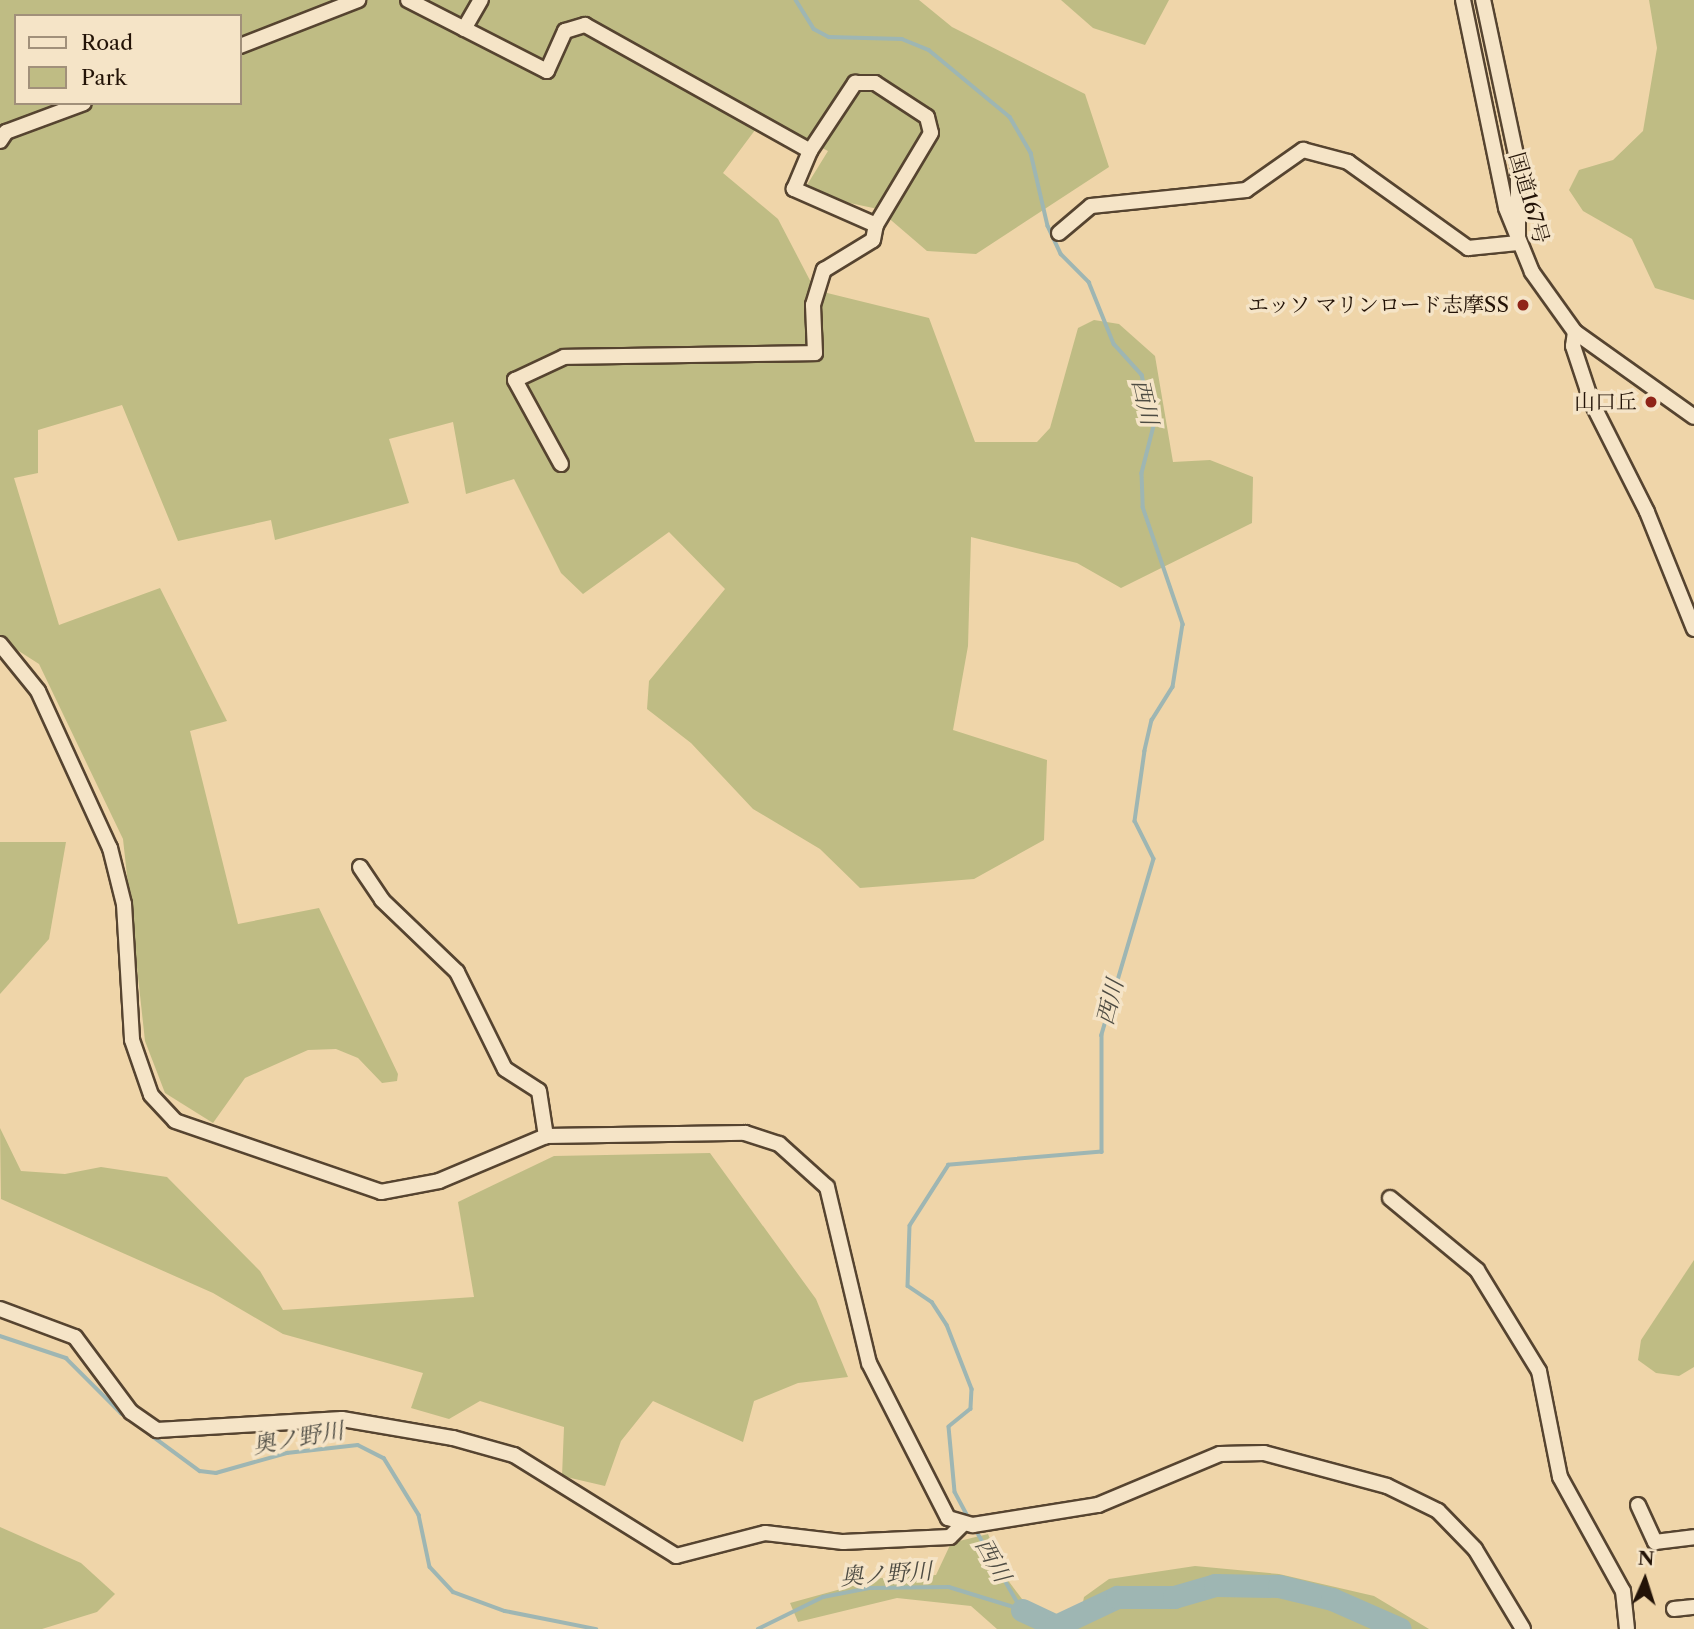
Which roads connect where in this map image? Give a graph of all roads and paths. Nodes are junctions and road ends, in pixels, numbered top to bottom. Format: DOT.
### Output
graph roads {
  1 [pos="358,0"];
  2 [pos="408,0"];
  3 [pos="481,0"];
  4 [pos="1464,0"];
  5 [pos="1483,0"];
  6 [pos="334,5"];
  7 [pos="464,29"];
  8 [pos="242,45"];
  9 [pos="79,105"];
  10 [pos="0,141"];
  11 [pos="810,150"];
  12 [pos="876,225"];
  13 [pos="1059,233"];
  14 [pos="1518,243"];
  15 [pos="1575,332"];
  16 [pos="1694,417"];
  17 [pos="561,464"];
  18 [pos="1694,629"];
  19 [pos="0,643"];
  20 [pos="360,867"];
  21 [pos="546,1136"];
  22 [pos="1390,1198"];
  23 [pos="0,1309"];
  24 [pos="1638,1505"];
  25 [pos="962,1525"];
  26 [pos="1694,1537"];
  27 [pos="1694,1607"];
  28 [pos="1674,1609"];
  29 [pos="1523,1629"];
  30 [pos="1628,1629"];
  1 -- 6 [label="street"];
  2 -- 7 [label="street"];
  3 -- 7 [label="street"];
  4 -- 14 [label="street, 国道167号"];
  5 -- 14 [label="street"];
  6 -- 8 [label="street"];
  7 -- 11 [label="street"];
  9 -- 10 [label="street"];
  11 -- 12 [label="street"];
  11 -- 12 [label="street"];
  12 -- 17 [label="street"];
  13 -- 14 [label="street"];
  14 -- 15 [label="street, 国道167号"];
  15 -- 16 [label="street, 国道167号"];
  15 -- 18 [label="street"];
  19 -- 21 [label="street"];
  20 -- 21 [label="street"];
  21 -- 25 [label="street"];
  22 -- 30 [label="street"];
  23 -- 25 [label="street"];
  24 -- 26 [label="street"];
  25 -- 29 [label="street"];
  27 -- 28 [label="street"];
}
